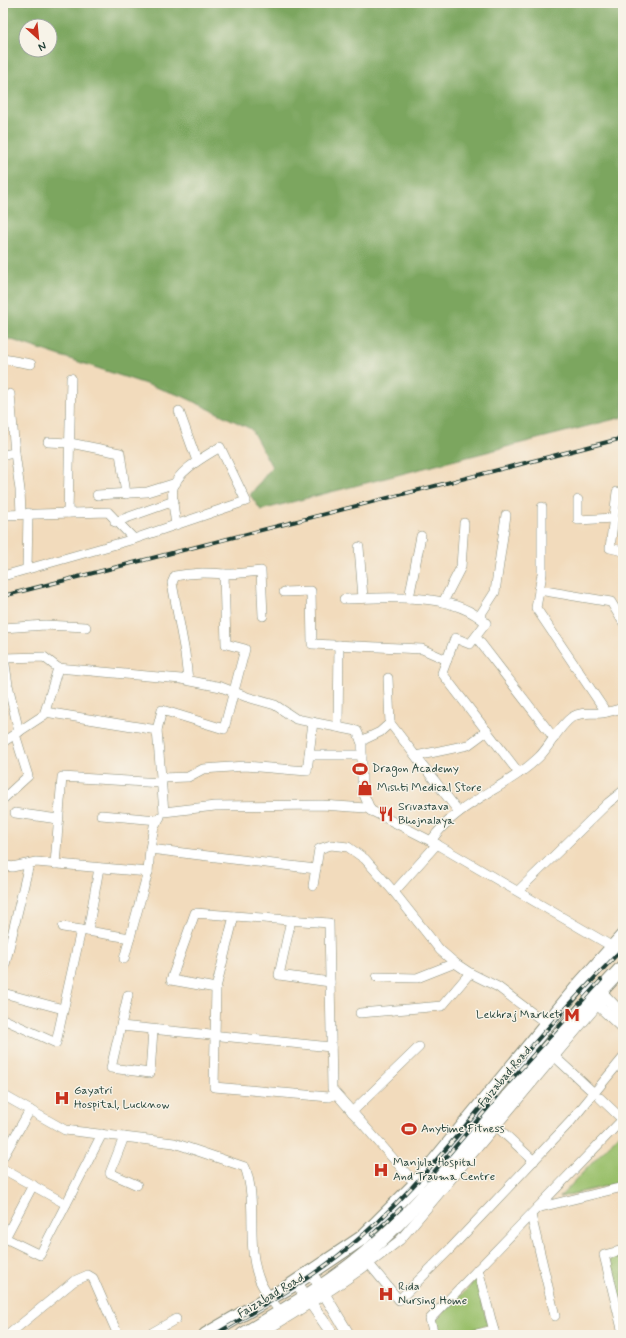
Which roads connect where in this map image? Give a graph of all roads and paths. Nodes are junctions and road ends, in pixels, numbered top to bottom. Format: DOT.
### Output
graph roads {
  1 [pos="3,359"];
  2 [pos="30,364"];
  3 [pos="71,378"];
  4 [pos="10,394"];
  5 [pos="179,412"];
  6 [pos="48,442"];
  7 [pos="70,443"];
  8 [pos="14,452"];
  9 [pos="3,455"];
  10 [pos="198,461"];
  11 [pos="176,483"];
  12 [pos="617,492"];
  13 [pos="126,494"];
  14 [pos="97,496"];
  15 [pos="578,500"];
  16 [pos="174,501"];
  17 [pos="542,506"];
  18 [pos="24,513"];
  19 [pos="68,513"];
  20 [pos="506,515"];
  21 [pos="3,516"];
  22 [pos="614,518"];
  23 [pos="115,522"];
  24 [pos="464,523"];
  25 [pos="176,525"];
  26 [pos="421,536"];
  27 [pos="134,539"];
  28 [pos="359,547"];
  29 [pos="623,551"];
  30 [pos="27,569"];
  31 [pos="224,574"];
  32 [pos="3,576"];
  33 [pos="539,590"];
  34 [pos="284,592"];
  35 [pos="363,598"];
  36 [pos="409,598"];
  37 [pos="344,599"];
  38 [pos="443,602"];
  39 [pos="263,616"];
  40 [pos="479,617"];
  41 [pos="623,622"];
  42 [pos="86,627"];
  43 [pos="3,628"];
  44 [pos="476,636"];
  45 [pos="339,645"];
  46 [pos="3,658"];
  47 [pos="447,660"];
  48 [pos="58,668"];
  49 [pos="388,678"];
  50 [pos="188,680"];
  51 [pos="234,692"];
  52 [pos="623,708"];
  53 [pos="45,712"];
  54 [pos="606,712"];
  55 [pos="313,722"];
  56 [pos="390,724"];
  57 [pos="338,727"];
  58 [pos="157,730"];
  59 [pos="487,731"];
  60 [pos="17,733"];
  61 [pos="554,738"];
  62 [pos="361,741"];
  63 [pos="3,742"];
  64 [pos="309,755"];
  65 [pos="362,755"];
  66 [pos="416,756"];
  67 [pos="519,773"];
  68 [pos="162,781"];
  69 [pos="623,791"];
  70 [pos="3,799"];
  71 [pos="371,811"];
  72 [pos="164,812"];
  73 [pos="459,812"];
  74 [pos="15,813"];
  75 [pos="101,815"];
  76 [pos="58,819"];
  77 [pos="158,820"];
  78 [pos="434,842"];
  79 [pos="150,849"];
  80 [pos="29,864"];
  81 [pos="55,864"];
  82 [pos="3,865"];
  83 [pos="99,868"];
  84 [pos="316,869"];
  85 [pos="148,872"];
  86 [pos="313,886"];
  87 [pos="518,891"];
  88 [pos="394,892"];
  89 [pos="234,916"];
  90 [pos="291,920"];
  91 [pos="63,927"];
  92 [pos="85,930"];
  93 [pos="623,936"];
  94 [pos="130,938"];
  95 [pos="613,947"];
  96 [pos="124,960"];
  97 [pos="455,963"];
  98 [pos="623,967"];
  99 [pos="3,973"];
  100 [pos="470,973"];
  101 [pos="377,977"];
  102 [pos="330,982"];
  103 [pos="580,983"];
  104 [pos="216,988"];
  105 [pos="3,993"];
  106 [pos="128,995"];
  107 [pos="599,998"];
  108 [pos="64,1009"];
  109 [pos="360,1013"];
  110 [pos="623,1015"];
  111 [pos="3,1019"];
  112 [pos="547,1024"];
  113 [pos="121,1026"];
  114 [pos="623,1028"];
  115 [pos="152,1030"];
  116 [pos="215,1034"];
  117 [pos="331,1047"];
  118 [pos="419,1047"];
  119 [pos="555,1057"];
  120 [pos="623,1058"];
  121 [pos="336,1094"];
  122 [pos="3,1095"];
  123 [pos="597,1095"];
  124 [pos="30,1110"];
  125 [pos="352,1112"];
  126 [pos="623,1120"];
  127 [pos="496,1126"];
  128 [pos="102,1134"];
  129 [pos="124,1137"];
  130 [pos="3,1157"];
  131 [pos="534,1161"];
  132 [pos="3,1169"];
  133 [pos="33,1185"];
  134 [pos="138,1186"];
  135 [pos="623,1187"];
  136 [pos="420,1190"];
  137 [pos="66,1204"];
  138 [pos="534,1212"];
  139 [pos="4,1238"];
  140 [pos="623,1250"];
  141 [pos="370,1265"];
  142 [pos="478,1269"];
  143 [pos="311,1272"];
  144 [pos="296,1282"];
  145 [pos="323,1291"];
  146 [pos="270,1297"];
  147 [pos="619,1300"];
  148 [pos="309,1301"];
  149 [pos="281,1313"];
  150 [pos="555,1316"];
  151 [pos="176,1319"];
  152 [pos="495,1333"];
  153 [pos="623,1333"];
  154 [pos="8,1335"];
  155 [pos="118,1335"];
  156 [pos="148,1335"];
  157 [pos="206,1335"];
  158 [pos="243,1335"];
  159 [pos="258,1335"];
  160 [pos="333,1335"];
  161 [pos="349,1335"];
  162 [pos="434,1335"];
  163 [pos="472,1335"];
  1 -- 2 [label="street"];
  3 -- 7 [label="street"];
  4 -- 8 [label="street"];
  5 -- 10 [label="street"];
  6 -- 7 [label="street"];
  7 -- 13 [label="street"];
  7 -- 19 [label="street"];
  8 -- 9 [label="street"];
  8 -- 18 [label="street"];
  10 -- 11 [label="street"];
  10 -- 25 [label="street"];
  11 -- 13 [label="street"];
  11 -- 16 [label="street"];
  12 -- 22 [label="street"];
  13 -- 14 [label="street"];
  15 -- 22 [label="street"];
  16 -- 23 [label="street"];
  16 -- 25 [label="street"];
  17 -- 33 [label="street"];
  18 -- 19 [label="street"];
  18 -- 21 [label="street"];
  18 -- 30 [label="street"];
  19 -- 23 [label="street"];
  20 -- 40 [label="street"];
  22 -- 29 [label="street"];
  23 -- 27 [label="street"];
  24 -- 38 [label="street"];
  25 -- 27 [label="street"];
  26 -- 36 [label="street"];
  27 -- 30 [label="street"];
  28 -- 35 [label="street"];
  30 -- 32 [label="street"];
  31 -- 39 [label="street"];
  31 -- 50 [label="street"];
  31 -- 51 [label="street"];
  33 -- 41 [label="street"];
  33 -- 54 [label="street"];
  34 -- 45 [label="street"];
  35 -- 36 [label="street"];
  35 -- 37 [label="street"];
  36 -- 38 [label="street"];
  38 -- 40 [label="street"];
  40 -- 44 [label="street"];
  42 -- 43 [label="street"];
  44 -- 47 [label="street"];
  44 -- 61 [label="street"];
  45 -- 47 [label="street"];
  45 -- 57 [label="street"];
  46 -- 48 [label="street"];
  46 -- 60 [label="street"];
  47 -- 59 [label="street"];
  48 -- 50 [label="street"];
  48 -- 53 [label="street"];
  49 -- 56 [label="street"];
  50 -- 51 [label="street"];
  51 -- 55 [label="street"];
  51 -- 58 [label="street"];
  52 -- 54 [label="street"];
  53 -- 58 [label="street"];
  53 -- 60 [label="street"];
  54 -- 61 [label="street"];
  55 -- 57 [label="street"];
  55 -- 64 [label="street"];
  56 -- 62 [label="street"];
  56 -- 66 [label="street"];
  57 -- 62 [label="street"];
  58 -- 68 [label="street"];
  59 -- 66 [label="street"];
  59 -- 67 [label="street"];
  60 -- 63 [label="street"];
  60 -- 70 [label="street"];
  61 -- 67 [label="street"];
  62 -- 65 [label="street"];
  64 -- 65 [label="street"];
  64 -- 68 [label="street"];
  65 -- 71 [label="street"];
  66 -- 73 [label="street"];
  67 -- 73 [label="street"];
  68 -- 72 [label="street"];
  68 -- 76 [label="street"];
  69 -- 87 [label="street"];
  71 -- 72 [label="street"];
  71 -- 78 [label="street"];
  72 -- 77 [label="street"];
  73 -- 78 [label="street"];
  74 -- 76 [label="street"];
  75 -- 77 [label="street"];
  76 -- 81 [label="street"];
  77 -- 79 [label="street"];
  78 -- 87 [label="street"];
  78 -- 88 [label="street"];
  79 -- 84 [label="street"];
  79 -- 85 [label="street"];
  80 -- 81 [label="street"];
  80 -- 82 [label="street"];
  80 -- 99 [label="street"];
  81 -- 83 [label="street"];
  83 -- 85 [label="street"];
  83 -- 92 [label="street"];
  84 -- 86 [label="street"];
  84 -- 88 [label="street"];
  85 -- 94 [label="street"];
  87 -- 95 [label="street"];
  88 -- 97 [label="street"];
  89 -- 90 [label="street"];
  89 -- 104 [label="street"];
  89 -- 104 [label="street"];
  90 -- 102 [label="street"];
  90 -- 102 [label="street"];
  91 -- 92 [label="street"];
  92 -- 94 [label="street"];
  92 -- 108 [label="street"];
  93 -- 95 [label="main road, Faizabad Road"];
  94 -- 96 [label="street"];
  95 -- 103 [label="main road, Faizabad Road"];
  97 -- 100 [label="street"];
  97 -- 101 [label="street"];
  98 -- 107 [label="main road, Faizabad Road"];
  100 -- 109 [label="street"];
  100 -- 112 [label="street"];
  102 -- 117 [label="street"];
  103 -- 107 [label="street"];
  103 -- 112 [label="main road, Faizabad Road"];
  104 -- 116 [label="street"];
  105 -- 108 [label="street"];
  106 -- 113 [label="street"];
  107 -- 110 [label="street"];
  107 -- 114 [label="street"];
  107 -- 119 [label="street"];
  107 -- 136 [label="main road, Faizabad Road"];
  108 -- 111 [label="street"];
  112 -- 136 [label="main road, Faizabad Road"];
  113 -- 115 [label="street"];
  113 -- 115 [label="street"];
  115 -- 116 [label="street"];
  116 -- 117 [label="street"];
  116 -- 121 [label="street"];
  117 -- 121 [label="street"];
  118 -- 125 [label="street"];
  119 -- 123 [label="street"];
  119 -- 127 [label="street"];
  120 -- 123 [label="street"];
  121 -- 125 [label="street"];
  122 -- 124 [label="street"];
  123 -- 126 [label="street"];
  123 -- 131 [label="street"];
  124 -- 128 [label="street"];
  124 -- 130 [label="street"];
  125 -- 136 [label="street"];
  126 -- 138 [label="street"];
  127 -- 131 [label="street"];
  127 -- 141 [label="street"];
  128 -- 129 [label="street"];
  128 -- 137 [label="street"];
  129 -- 134 [label="street"];
  129 -- 146 [label="street"];
  131 -- 141 [label="street"];
  132 -- 133 [label="street"];
  133 -- 137 [label="street"];
  133 -- 139 [label="street"];
  135 -- 138 [label="street"];
  136 -- 143 [label="main road, Faizabad Road"];
  136 -- 145 [label="main road, Faizabad Road"];
  137 -- 139 [label="street"];
  138 -- 142 [label="street"];
  138 -- 150 [label="street"];
  140 -- 147 [label="street"];
  141 -- 145 [label="street"];
  142 -- 152 [label="street"];
  142 -- 162 [label="street"];
  143 -- 144 [label="main road, Faizabad Road"];
  143 -- 145 [label="street"];
  144 -- 146 [label="main road, Faizabad Road"];
  144 -- 148 [label="street"];
  145 -- 148 [label="main road, Faizabad Road"];
  145 -- 161 [label="street"];
  146 -- 149 [label="street"];
  146 -- 157 [label="main road, Faizabad Road"];
  147 -- 153 [label="street"];
  148 -- 149 [label="main road, Faizabad Road"];
  148 -- 159 [label="street"];
  148 -- 160 [label="street"];
  149 -- 158 [label="main road, Faizabad Road"];
  151 -- 156 [label="street"];
  152 -- 163 [label="street"];
  154 -- 155 [label="street"];
}
